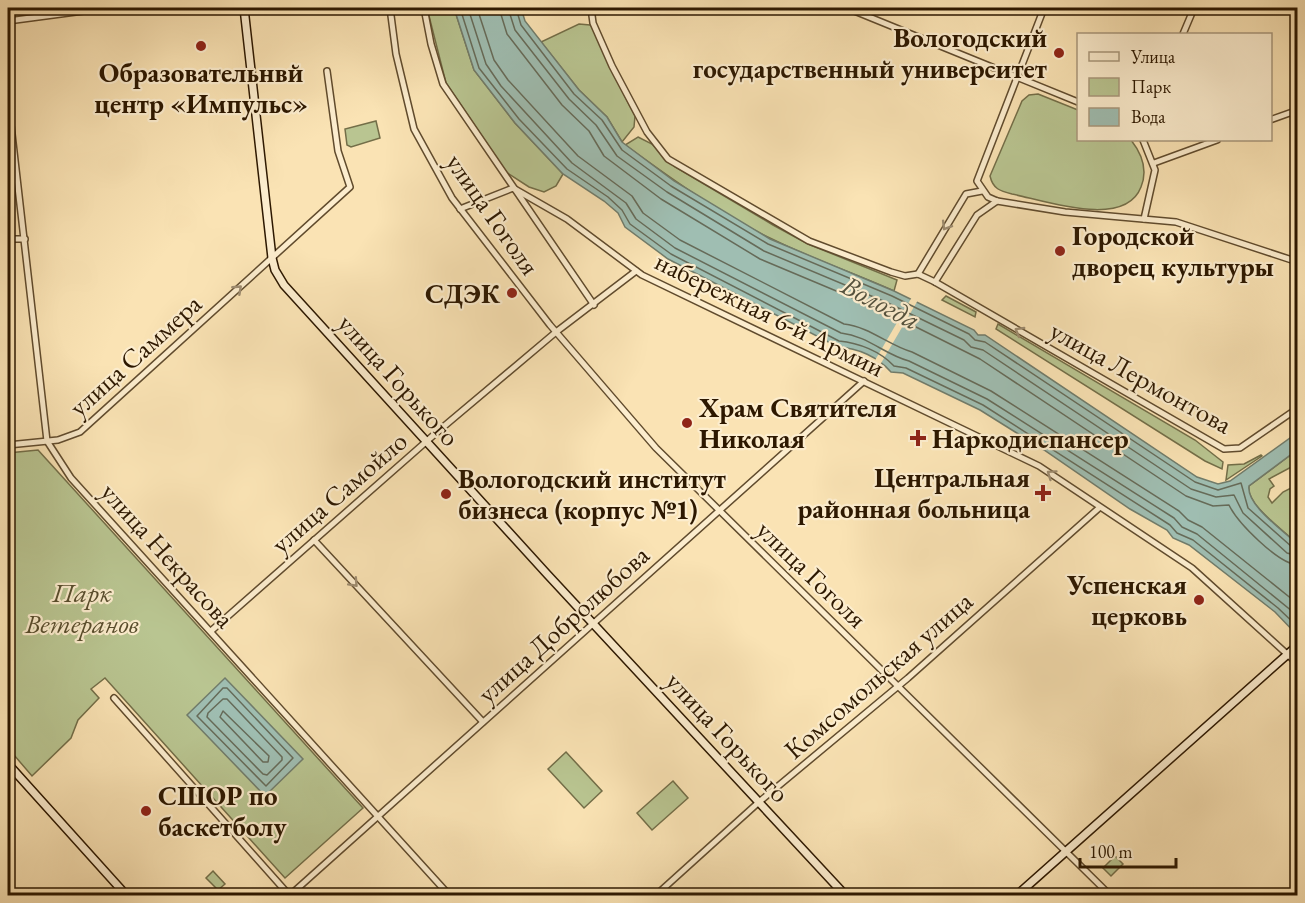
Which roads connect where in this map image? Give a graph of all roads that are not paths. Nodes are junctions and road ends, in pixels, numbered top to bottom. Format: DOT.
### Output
graph roads {
  1 [pos="106,8"];
  2 [pos="244,8"];
  3 [pos="390,8"];
  4 [pos="424,8"];
  5 [pos="591,8"];
  6 [pos="847,8"];
  7 [pos="1044,8"];
  8 [pos="1194,8"];
  9 [pos="8,21"];
  10 [pos="1183,33"];
  11 [pos="327,71"];
  12 [pos="1017,76"];
  13 [pos="8,99"];
  14 [pos="1077,102"];
  15 [pos="1298,110"];
  16 [pos="1272,119"];
  17 [pos="1143,141"];
  18 [pos="1214,141"];
  19 [pos="8,158"];
  20 [pos="1154,163"];
  21 [pos="16,167"];
  22 [pos="513,188"];
  23 [pos="982,191"];
  24 [pos="997,201"];
  25 [pos="460,209"];
  26 [pos="1144,219"];
  27 [pos="8,239"];
  28 [pos="25,239"];
  29 [pos="272,258"];
  30 [pos="1298,262"];
  31 [pos="636,271"];
  32 [pos="918,274"];
  33 [pos="934,282"];
  34 [pos="594,305"];
  35 [pos="556,332"];
  36 [pos="864,381"];
  37 [pos="1298,408"];
  38 [pos="47,441"];
  39 [pos="426,441"];
  40 [pos="8,446"];
  41 [pos="1099,508"];
  42 [pos="719,510"];
  43 [pos="314,540"];
  44 [pos="592,623"];
  45 [pos="211,631"];
  46 [pos="1297,645"];
  47 [pos="1285,651"];
  48 [pos="1296,663"];
  49 [pos="899,686"];
  50 [pos="114,698"];
  51 [pos="483,722"];
  52 [pos="8,764"];
  53 [pos="759,802"];
  54 [pos="377,816"];
  55 [pos="1066,851"];
  56 [pos="289,895"];
  57 [pos="127,896"];
  58 [pos="450,896"];
  59 [pos="656,896"];
  60 [pos="846,896"];
  61 [pos="1016,896"];
  62 [pos="1111,896"];
  1 -- 9 [label="street"];
  2 -- 29 [label="street, улица Горького"];
  3 -- 25 [label="street, улица Гоголя"];
  4 -- 22 [label="street, набережная 6-й Армии"];
  5 -- 32 [label="street"];
  6 -- 12 [label="street"];
  7 -- 12 [label="street"];
  8 -- 10 [label="street"];
  11 -- 29 [label="street, улица Саммера"];
  12 -- 14 [label="street"];
  12 -- 23 [label="street"];
  13 -- 21 [label="street, улица Некрасова"];
  15 -- 16 [label="street"];
  17 -- 20 [label="street"];
  18 -- 20 [label="street"];
  19 -- 21 [label="street"];
  20 -- 26 [label="street"];
  21 -- 28 [label="street, улица Некрасова"];
  22 -- 25 [label="street"];
  22 -- 31 [label="street, набережная 6-й Армии"];
  22 -- 34 [label="street, набережная 6-й Армии"];
  23 -- 24 [label="street"];
  23 -- 32 [label="street, one-way"];
  24 -- 26 [label="street"];
  24 -- 33 [label="street"];
  25 -- 35 [label="street, улица Гоголя"];
  26 -- 30 [label="street"];
  27 -- 28 [label="street"];
  28 -- 38 [label="street, улица Некрасова"];
  38 -- 29 [label="street, улица Саммера, one-way"];
  29 -- 39 [label="street, улица Горького"];
  31 -- 34 [label="street, улица Самойло"];
  31 -- 36 [label="street, набережная 6-й Армии"];
  32 -- 33 [label="street, улица Лермонтова"];
  37 -- 33 [label="street, улица Лермонтова, one-way"];
  34 -- 35 [label="street, улица Самойло"];
  35 -- 39 [label="street, улица Самойло"];
  35 -- 42 [label="street, улица Гоголя"];
  41 -- 36 [label="street, набережная 6-й Армии, one-way"];
  36 -- 42 [label="street, улица Добролюбова"];
  38 -- 40 [label="street, улица Саммера"];
  38 -- 45 [label="street, улица Некрасова"];
  39 -- 43 [label="street, улица Самойло"];
  39 -- 44 [label="street, улица Горького"];
  41 -- 47 [label="street, набережная 6-й Армии"];
  41 -- 49 [label="street, Комсомольская улица"];
  42 -- 44 [label="street, улица Добролюбова"];
  42 -- 49 [label="street, улица Гоголя"];
  43 -- 45 [label="street, улица Самойло"];
  43 -- 51 [label="street, one-way"];
  44 -- 51 [label="street, улица Добролюбова"];
  44 -- 53 [label="street, улица Горького"];
  45 -- 54 [label="street, улица Некрасова"];
  46 -- 47 [label="street"];
  47 -- 48 [label="street, набережная 6-й Армии"];
  47 -- 55 [label="street"];
  49 -- 53 [label="street, Комсомольская улица"];
  49 -- 55 [label="street, улица Гоголя"];
  50 -- 56 [label="street"];
  51 -- 54 [label="street, улица Добролюбова"];
  52 -- 57 [label="street"];
  53 -- 59 [label="street, Комсомольская улица"];
  53 -- 60 [label="street, улица Горького"];
  54 -- 56 [label="street, улица Добролюбова"];
  54 -- 58 [label="street, улица Некрасова"];
  55 -- 61 [label="street"];
  55 -- 62 [label="street, улица Гоголя"];
}
